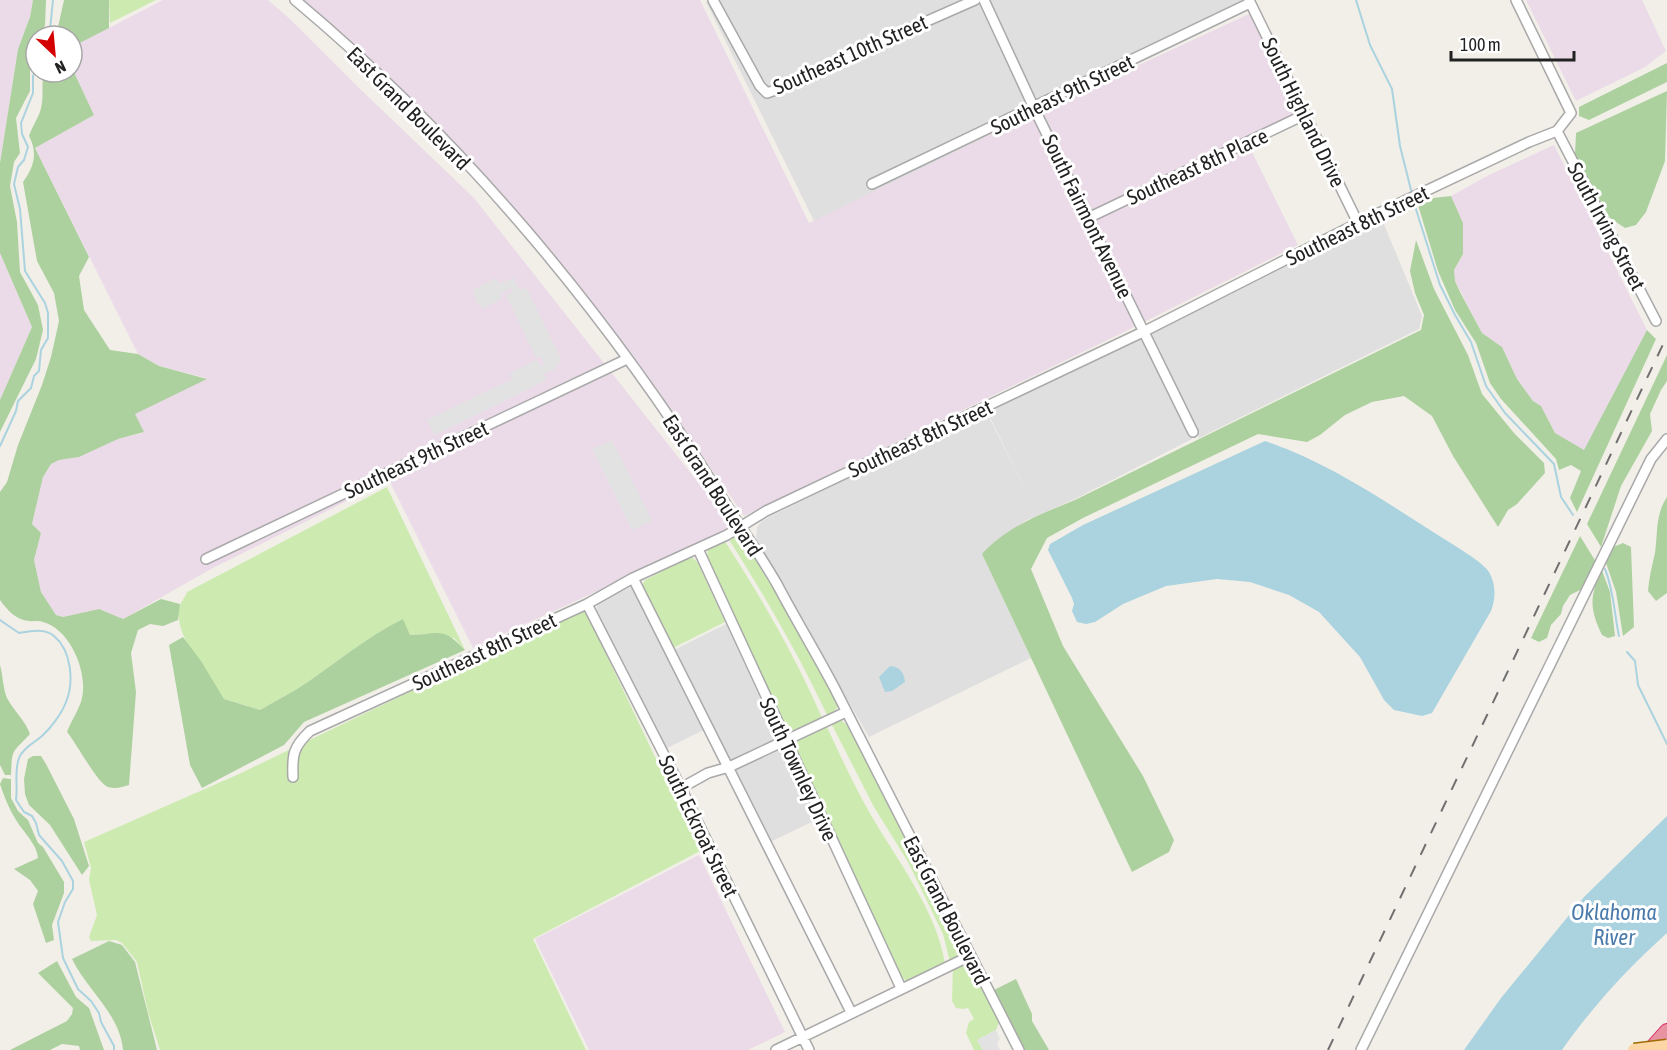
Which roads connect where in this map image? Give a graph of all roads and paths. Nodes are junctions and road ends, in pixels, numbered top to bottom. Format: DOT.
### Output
graph roads {
  1 [pos="296,0"];
  2 [pos="713,0"];
  3 [pos="975,0"];
  4 [pos="984,0"];
  5 [pos="1516,0"];
  6 [pos="1250,2"];
  7 [pos="1034,108"];
  8 [pos="1306,114"];
  9 [pos="1557,131"];
  10 [pos="872,184"];
  11 [pos="1088,218"];
  12 [pos="1358,223"];
  13 [pos="1656,321"];
  14 [pos="1145,331"];
  15 [pos="627,359"];
  16 [pos="1193,432"];
  17 [pos="1667,439"];
  18 [pos="741,526"];
  19 [pos="698,549"];
  20 [pos="206,559"];
  21 [pos="633,578"];
  22 [pos="587,604"];
  23 [pos="846,712"];
  24 [pos="786,740"];
  25 [pos="729,767"];
  26 [pos="293,777"];
  27 [pos="681,788"];
  28 [pos="970,956"];
  29 [pos="901,988"];
  30 [pos="851,1012"];
  31 [pos="1667,1031"];
  32 [pos="803,1037"];
  33 [pos="1667,1046"];
  34 [pos="776,1050"];
  35 [pos="809,1050"];
  36 [pos="1018,1050"];
  37 [pos="1361,1050"];
  38 [pos="1634,1050"];
  39 [pos="1650,1050"];
  1 -- 15 [label="street, East Grand Boulevard"];
  2 -- 3 [label="street, Southeast 10th Street"];
  4 -- 7 [label="street, South Fairmont Avenue"];
  5 -- 9 [label="street"];
  6 -- 7 [label="street, Southeast 9th Street"];
  6 -- 8 [label="street, South Highland Drive"];
  7 -- 10 [label="street, Southeast 9th Street"];
  7 -- 11 [label="street, South Fairmont Avenue"];
  8 -- 11 [label="street, Southeast 8th Place"];
  8 -- 12 [label="street, South Highland Drive"];
  9 -- 12 [label="street, Southeast 8th Street"];
  9 -- 13 [label="street, South Irving Street"];
  11 -- 14 [label="street, South Fairmont Avenue"];
  12 -- 14 [label="street, Southeast 8th Street"];
  14 -- 16 [label="street, South Fairmont Avenue"];
  14 -- 18 [label="street, Southeast 8th Street"];
  15 -- 18 [label="street, East Grand Boulevard"];
  15 -- 20 [label="street, Southeast 9th Street"];
  17 -- 37 [label="street"];
  18 -- 19 [label="street, Southeast 8th Street"];
  18 -- 23 [label="street, East Grand Boulevard"];
  19 -- 21 [label="street, Southeast 8th Street"];
  19 -- 24 [label="street, South Townley Drive"];
  21 -- 22 [label="street, Southeast 8th Street"];
  21 -- 25 [label="street"];
  22 -- 26 [label="street, Southeast 8th Street"];
  22 -- 27 [label="street, South Eckroat Street"];
  23 -- 24 [label="street"];
  23 -- 28 [label="street, East Grand Boulevard"];
  24 -- 25 [label="street"];
  24 -- 29 [label="street, South Townley Drive"];
  25 -- 27 [label="street"];
  25 -- 30 [label="street"];
  27 -- 32 [label="street, South Eckroat Street"];
  28 -- 29 [label="street"];
  28 -- 36 [label="street, East Grand Boulevard"];
  29 -- 30 [label="street"];
  30 -- 32 [label="street"];
  31 -- 39 [label="highway"];
  32 -- 34 [label="street"];
  32 -- 35 [label="street, South Eckroat Street"];
  33 -- 38 [label="main road, bridge"];
}
